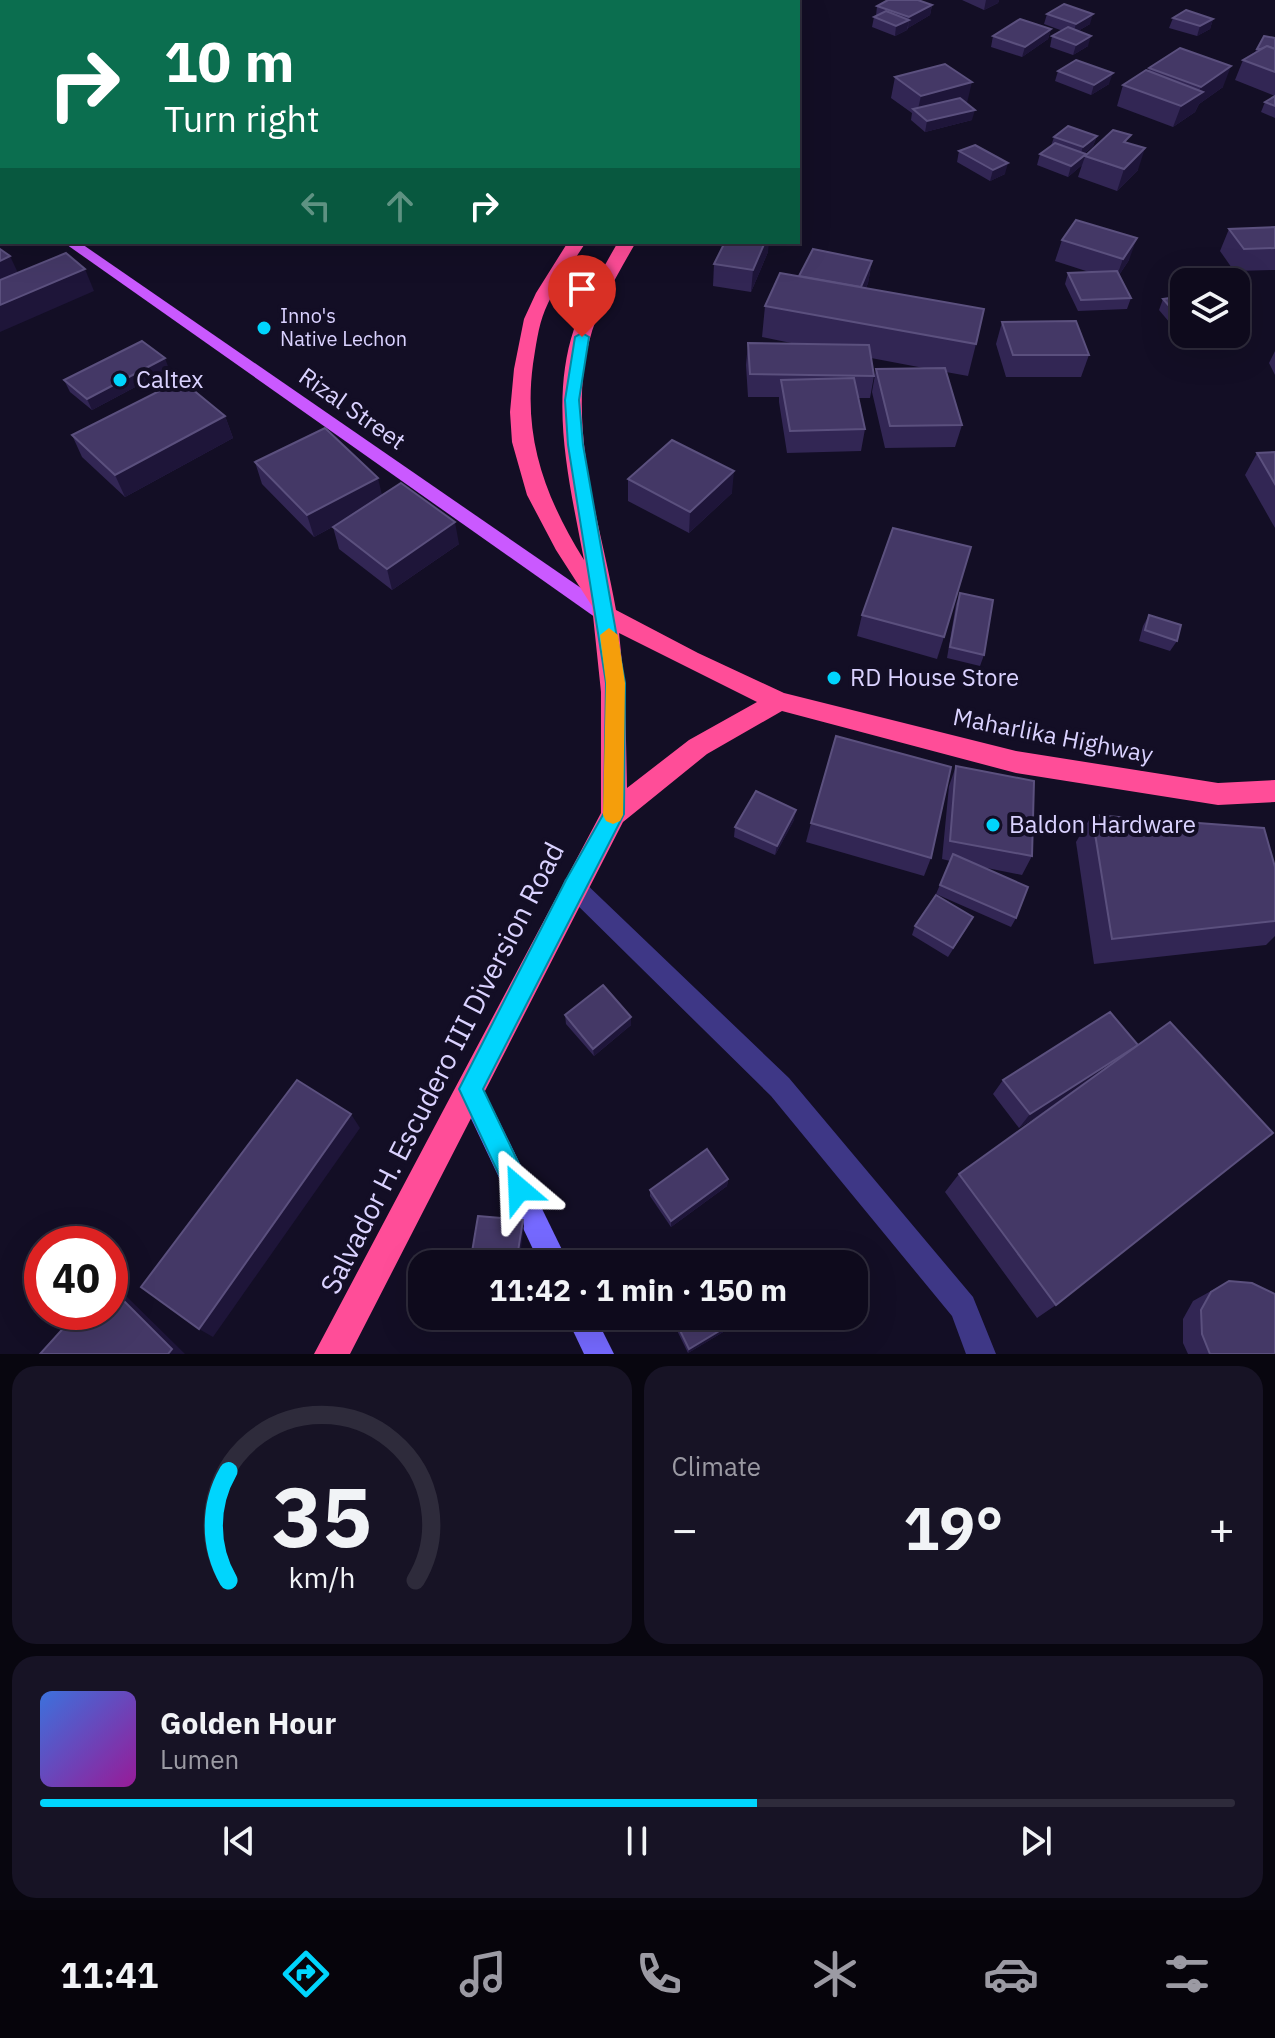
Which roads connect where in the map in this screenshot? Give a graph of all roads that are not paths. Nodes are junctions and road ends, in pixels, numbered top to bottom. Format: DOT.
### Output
graph roads {
  1 [pos="73,244"];
  2 [pos="576,244"];
  3 [pos="626,244"];
  4 [pos="606,615"];
  5 [pos="779,701"];
  6 [pos="1275,791"];
  7 [pos="614,814"];
  8 [pos="573,886"];
  9 [pos="470,1089"];
  10 [pos="548,1250"];
  11 [pos="587,1330"];
  12 [pos="331,1354"];
  13 [pos="599,1354"];
  14 [pos="981,1354"];
  1 -- 4 [label="main road, Rizal Street"];
  2 -- 4 [label="highway"];
  3 -- 4 [label="highway, Salvador H. Escudero III Diversion Road"];
  4 -- 5 [label="highway, Maharlika Highway"];
  4 -- 7 [label="highway, Salvador H. Escudero III Diversion Road"];
  5 -- 6 [label="highway, Maharlika Highway"];
  5 -- 7 [label="highway, Salvador H. Escudero III Diversion Road"];
  7 -- 8 [label="highway, Salvador H. Escudero III Diversion Road"];
  8 -- 9 [label="highway, Salvador H. Escudero III Diversion Road"];
  8 -- 14 [label="lane"];
  9 -- 10 [label="street"];
  9 -- 12 [label="highway, Salvador H. Escudero III Diversion Road"];
  11 -- 13 [label="street"];
}
